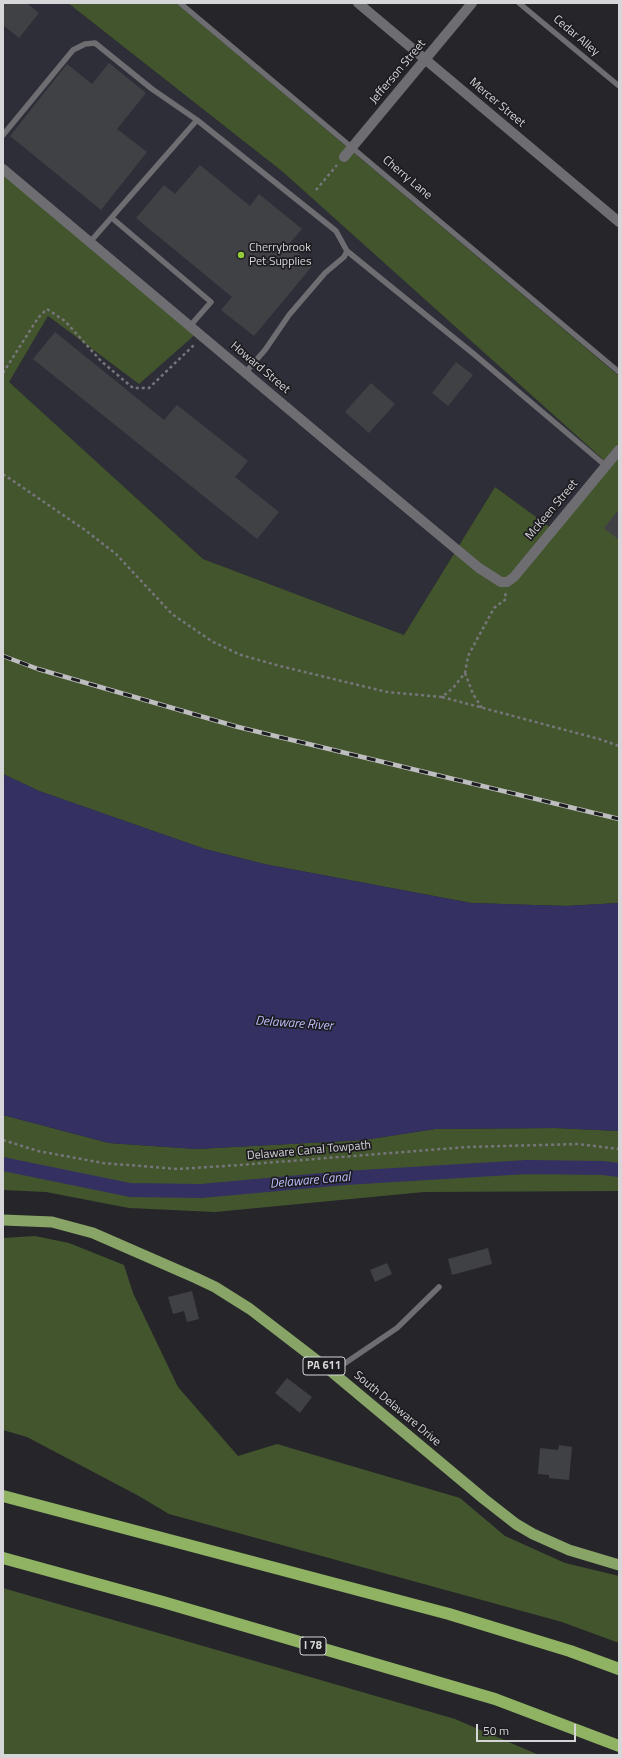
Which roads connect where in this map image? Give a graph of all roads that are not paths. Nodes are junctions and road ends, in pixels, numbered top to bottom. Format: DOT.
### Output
graph roads {
  1 [pos="180,3"];
  2 [pos="358,3"];
  3 [pos="472,3"];
  4 [pos="519,3"];
  5 [pos="425,60"];
  6 [pos="619,86"];
  7 [pos="197,120"];
  8 [pos="3,135"];
  9 [pos="352,147"];
  10 [pos="344,157"];
  11 [pos="3,169"];
  12 [pos="112,218"];
  13 [pos="619,222"];
  14 [pos="90,242"];
  15 [pos="347,251"];
  16 [pos="190,326"];
  17 [pos="619,372"];
  18 [pos="246,373"];
  19 [pos="619,450"];
  20 [pos="606,466"];
  21 [pos="504,582"];
  22 [pos="3,1220"];
  23 [pos="439,1287"];
  24 [pos="332,1372"];
  25 [pos="3,1496"];
  26 [pos="3,1558"];
  27 [pos="619,1565"];
  28 [pos="619,1669"];
  29 [pos="619,1746"];
  1 -- 9 [label="lane, Cherry Lane"];
  2 -- 5 [label="street, Mercer Street"];
  3 -- 5 [label="street, Jefferson Street"];
  4 -- 6 [label="lane, Cedar Alley"];
  5 -- 9 [label="street, Jefferson Street"];
  5 -- 13 [label="street, Mercer Street"];
  7 -- 8 [label="lane"];
  7 -- 12 [label="lane"];
  7 -- 15 [label="lane"];
  9 -- 10 [label="street, Jefferson Street"];
  9 -- 17 [label="lane, Cherry Lane"];
  11 -- 14 [label="street, Howard Street"];
  12 -- 14 [label="lane"];
  12 -- 16 [label="lane"];
  14 -- 16 [label="street, Howard Street"];
  15 -- 18 [label="lane"];
  15 -- 20 [label="lane"];
  16 -- 18 [label="street, Howard Street"];
  18 -- 21 [label="street, Howard Street"];
  19 -- 20 [label="street, McKeen Street"];
  20 -- 21 [label="street, McKeen Street"];
  22 -- 24 [label="highway, South Delaware Drive / PA 611"];
  23 -- 24 [label="lane"];
  24 -- 27 [label="highway, South Delaware Drive / PA 611"];
  25 -- 28 [label="highway"];
  26 -- 29 [label="highway, I 78"];
}
